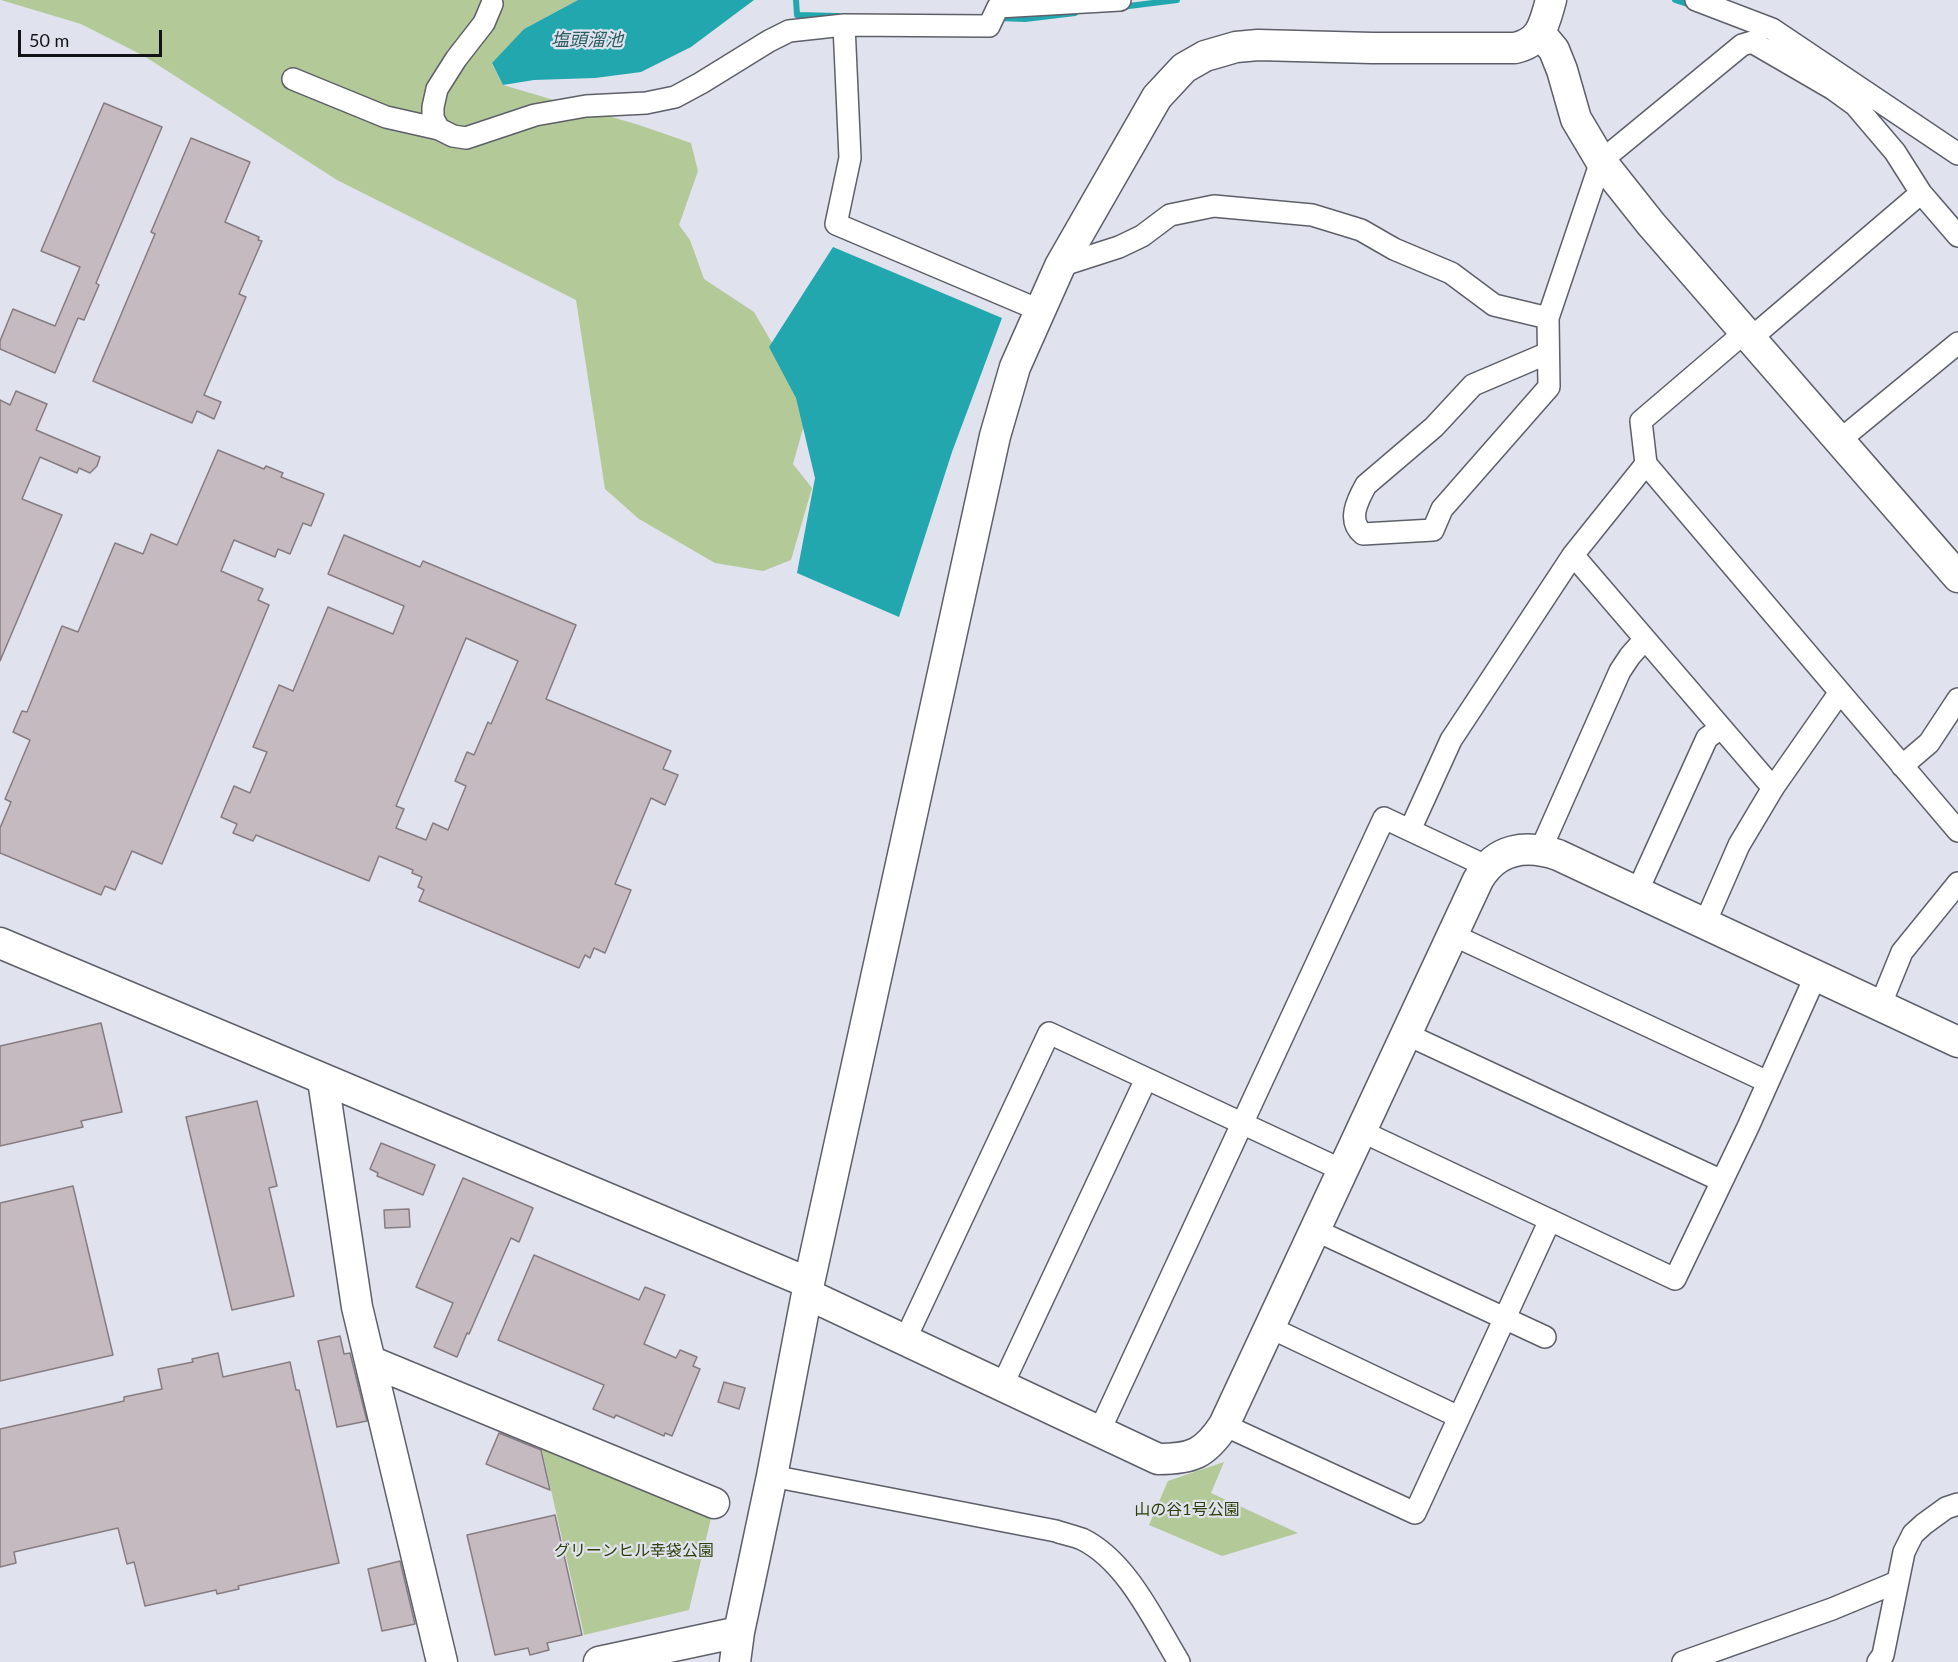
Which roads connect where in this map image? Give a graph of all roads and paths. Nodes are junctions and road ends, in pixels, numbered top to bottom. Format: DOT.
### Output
graph roads {
  1 [pos="1120,0"];
  2 [pos="1551,0"];
  3 [pos="1696,0"];
  4 [pos="492,4"];
  5 [pos="844,25"];
  6 [pos="1540,33"];
  7 [pos="293,78"];
  8 [pos="439,129"];
  9 [pos="1958,154"];
  10 [pos="1602,161"];
  11 [pos="1921,193"];
  12 [pos="1958,236"];
  13 [pos="1060,266"];
  14 [pos="1039,310"];
  15 [pos="1548,318"];
  16 [pos="1747,336"];
  17 [pos="1958,343"];
  18 [pos="1548,353"];
  19 [pos="1840,440"];
  20 [pos="1646,464"];
  21 [pos="1573,555"];
  22 [pos="1958,577"];
  23 [pos="1645,639"];
  24 [pos="1840,692"];
  25 [pos="1958,699"];
  26 [pos="1722,728"];
  27 [pos="1902,766"];
  28 [pos="1773,788"];
  29 [pos="1410,830"];
  30 [pos="1958,831"];
  31 [pos="1541,849"];
  32 [pos="1486,866"];
  33 [pos="1958,883"];
  34 [pos="1638,892"];
  35 [pos="1705,923"];
  36 [pos="1453,935"];
  37 [pos="0,943"];
  38 [pos="1816,975"];
  39 [pos="1880,1006"];
  40 [pos="1406,1034"];
  41 [pos="1958,1042"];
  42 [pos="1146,1079"];
  43 [pos="323,1080"];
  44 [pos="1768,1082"];
  45 [pos="1243,1124"];
  46 [pos="1361,1131"];
  47 [pos="1342,1170"];
  48 [pos="1722,1181"];
  49 [pos="1550,1220"];
  50 [pos="1315,1230"];
  51 [pos="808,1289"];
  52 [pos="1504,1318"];
  53 [pos="1269,1327"];
  54 [pos="1545,1337"];
  55 [pos="905,1340"];
  56 [pos="370,1361"];
  57 [pos="1002,1386"];
  58 [pos="1459,1417"];
  59 [pos="1224,1425"];
  60 [pos="1099,1432"];
  61 [pos="772,1476"];
  62 [pos="714,1503"];
  63 [pos="1954,1503"];
  64 [pos="1897,1582"];
  65 [pos="739,1632"];
  66 [pos="442,1662"];
  67 [pos="599,1662"];
  68 [pos="735,1662"];
  69 [pos="1179,1662"];
  70 [pos="1683,1662"];
  71 [pos="1878,1662"];
  1 -- 5 [label="street"];
  2 -- 6 [label="street"];
  3 -- 9 [label="street"];
  4 -- 8 [label="street"];
  5 -- 8 [label="street"];
  5 -- 14 [label="street"];
  6 -- 10 [label="street"];
  6 -- 13 [label="street"];
  7 -- 8 [label="street"];
  10 -- 11 [label="street"];
  10 -- 15 [label="street"];
  10 -- 16 [label="street"];
  11 -- 12 [label="street"];
  11 -- 16 [label="street"];
  13 -- 14 [label="street"];
  13 -- 15 [label="street"];
  14 -- 51 [label="street"];
  15 -- 18 [label="street"];
  16 -- 19 [label="street"];
  16 -- 20 [label="street"];
  17 -- 19 [label="street"];
  18 -- 18 [label="street"];
  19 -- 22 [label="street"];
  20 -- 21 [label="street"];
  20 -- 24 [label="street"];
  21 -- 23 [label="street"];
  21 -- 29 [label="street"];
  23 -- 26 [label="street"];
  23 -- 31 [label="street"];
  24 -- 27 [label="street"];
  24 -- 28 [label="street"];
  25 -- 27 [label="street"];
  26 -- 28 [label="street"];
  26 -- 34 [label="street"];
  27 -- 30 [label="street"];
  28 -- 35 [label="street"];
  29 -- 32 [label="street"];
  29 -- 45 [label="street"];
  31 -- 32 [label="street"];
  31 -- 34 [label="street"];
  32 -- 36 [label="street"];
  33 -- 39 [label="street"];
  34 -- 35 [label="street"];
  35 -- 38 [label="street"];
  36 -- 40 [label="street"];
  36 -- 44 [label="street"];
  37 -- 43 [label="street"];
  38 -- 39 [label="street"];
  38 -- 44 [label="street"];
  39 -- 41 [label="street"];
  40 -- 46 [label="street"];
  40 -- 48 [label="street"];
  42 -- 45 [label="street"];
  42 -- 55 [label="street"];
  42 -- 57 [label="street"];
  43 -- 51 [label="street"];
  43 -- 56 [label="street"];
  44 -- 48 [label="street"];
  45 -- 47 [label="street"];
  45 -- 60 [label="street"];
  46 -- 47 [label="street"];
  46 -- 49 [label="street"];
  47 -- 50 [label="street"];
  48 -- 49 [label="street"];
  49 -- 52 [label="street"];
  50 -- 52 [label="street"];
  50 -- 53 [label="street"];
  51 -- 55 [label="street"];
  51 -- 61 [label="street"];
  52 -- 54 [label="street"];
  52 -- 58 [label="street"];
  53 -- 58 [label="street"];
  53 -- 59 [label="street"];
  55 -- 57 [label="street"];
  56 -- 62 [label="street"];
  56 -- 66 [label="street"];
  57 -- 60 [label="street"];
  58 -- 59 [label="street"];
  59 -- 60 [label="street"];
  61 -- 65 [label="street"];
  61 -- 69 [label="street"];
  63 -- 64 [label="street"];
  64 -- 70 [label="street"];
  64 -- 71 [label="street"];
  65 -- 67 [label="street"];
  65 -- 68 [label="street"];
}
